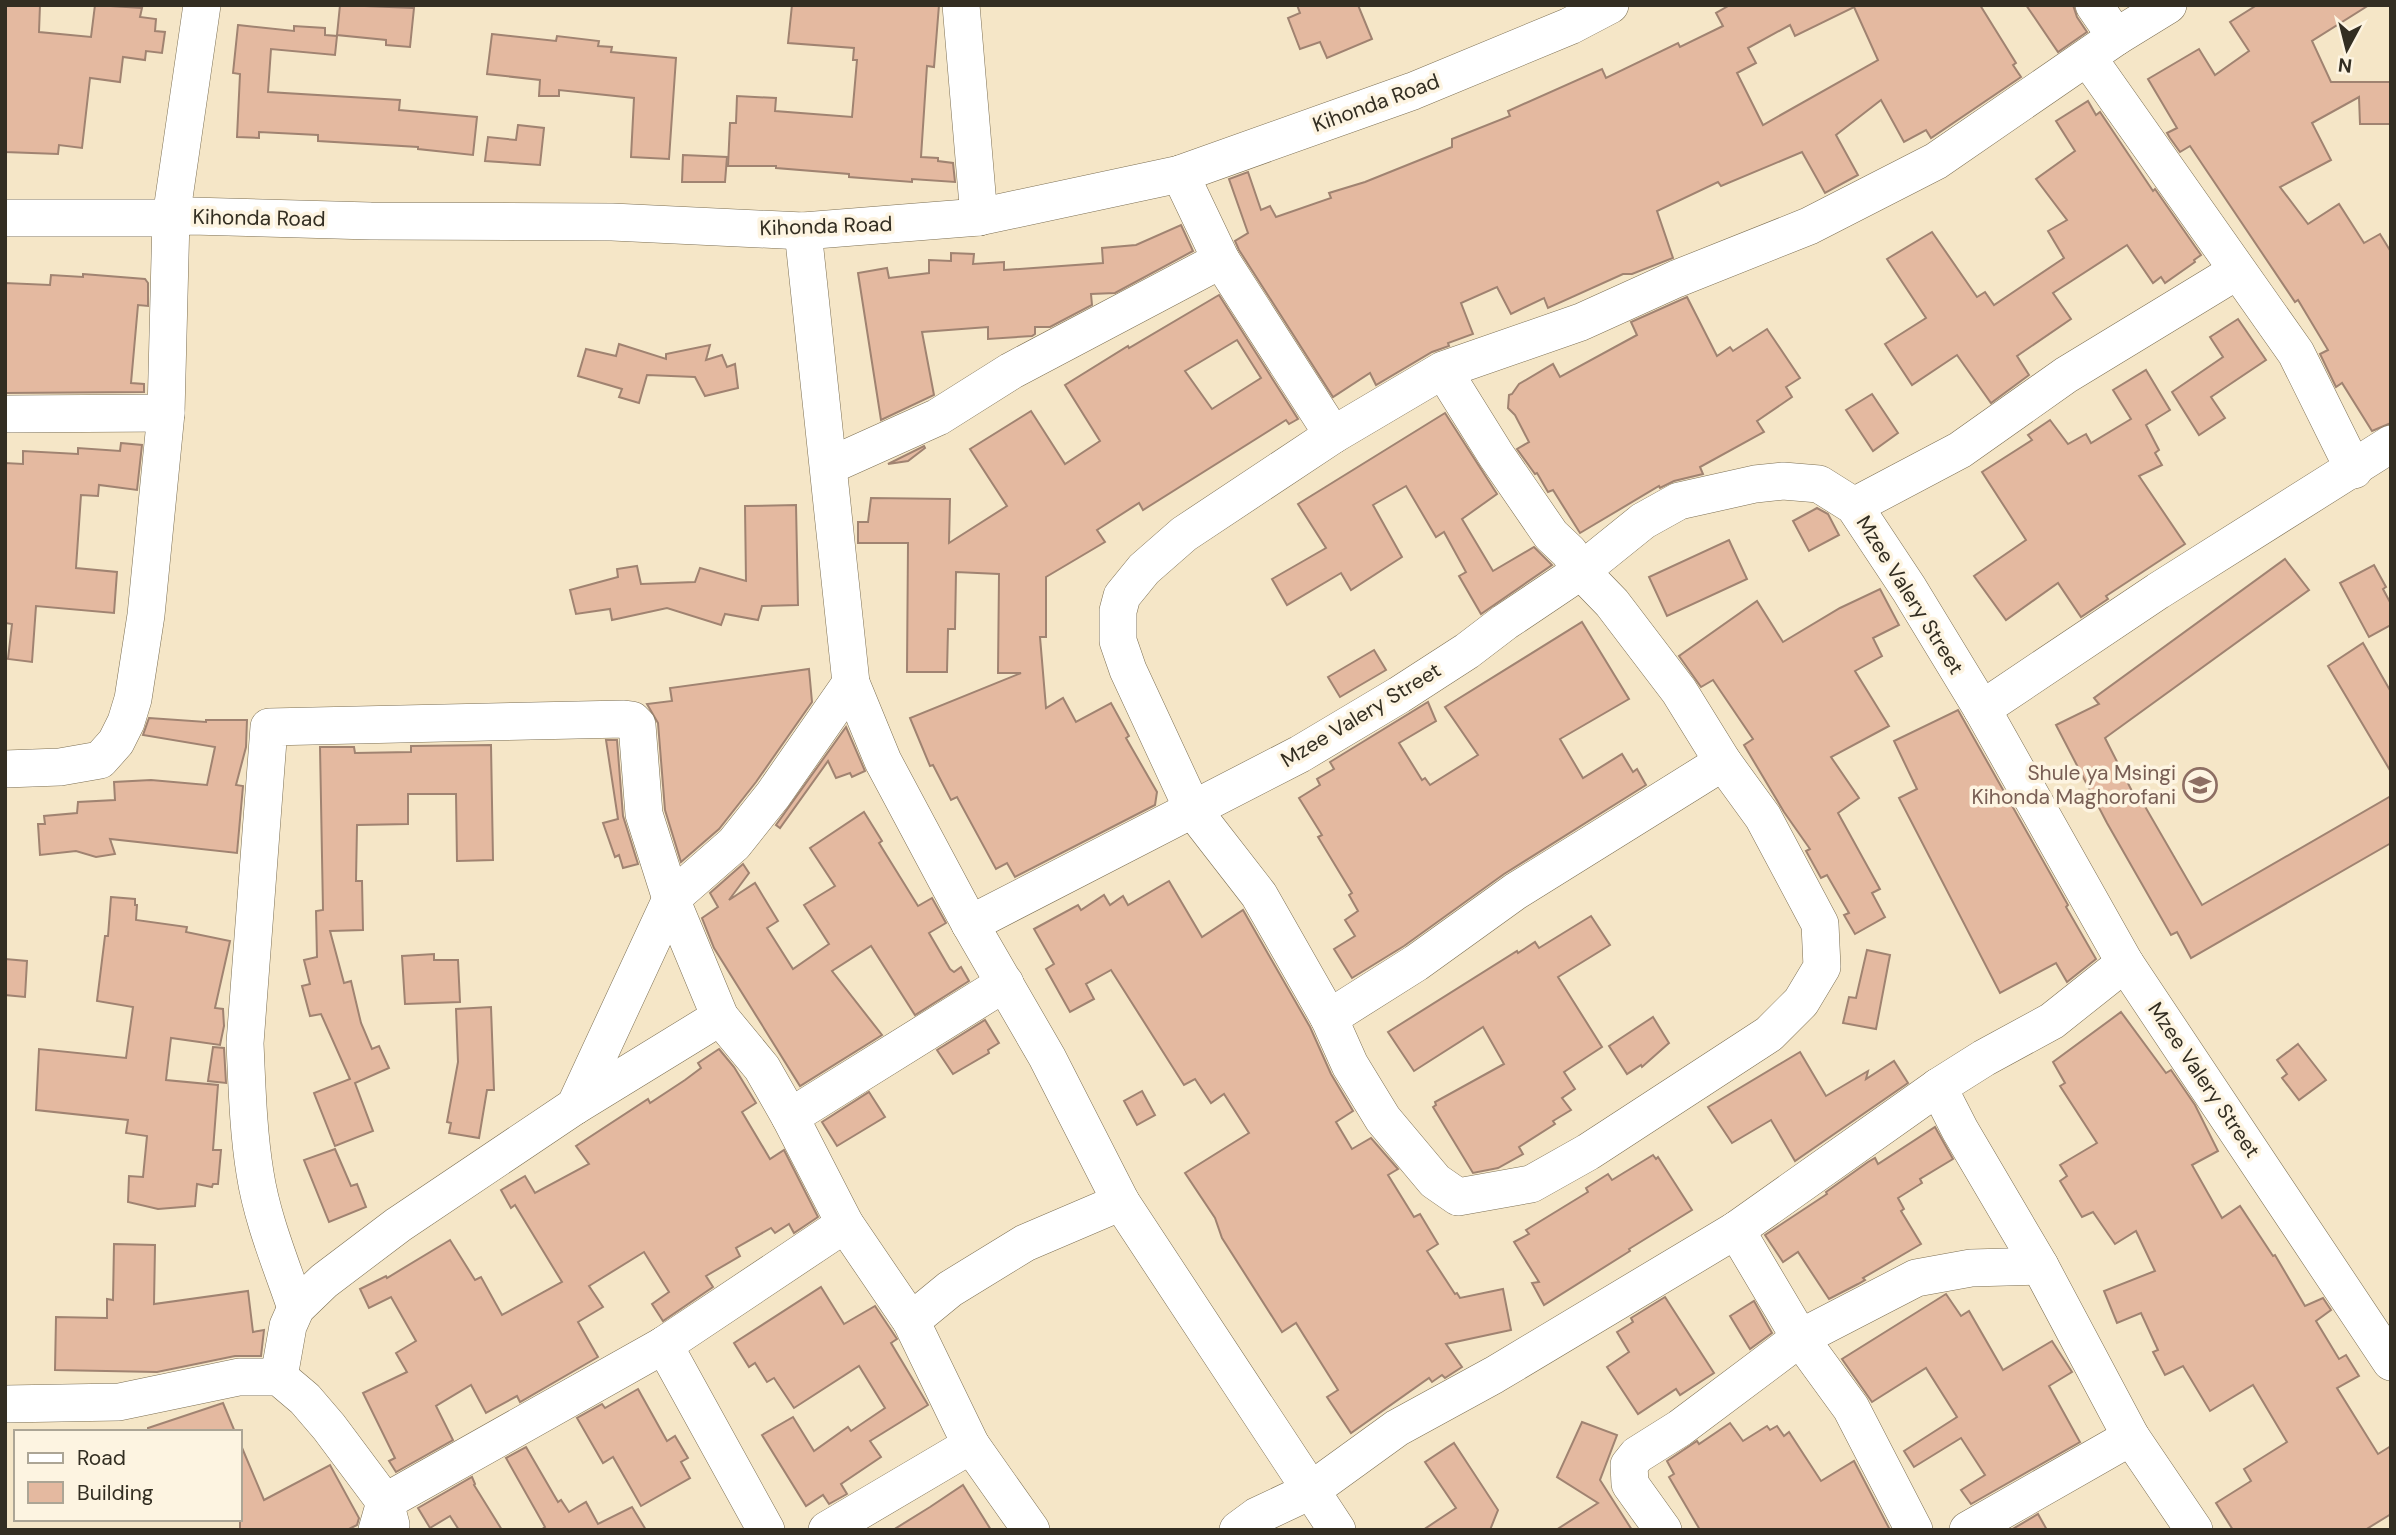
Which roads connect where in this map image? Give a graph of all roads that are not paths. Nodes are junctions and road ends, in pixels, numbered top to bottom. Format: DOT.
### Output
graph roads {
  1 [pos="202,5"];
  2 [pos="961,5"];
  3 [pos="1610,5"];
  4 [pos="2094,5"];
  5 [pos="2168,5"];
  6 [pos="2102,47"];
  7 [pos="1180,174"];
  8 [pos="979,217"];
  9 [pos="5,218"];
  10 [pos="171,218"];
  11 [pos="803,231"];
  12 [pos="1221,260"];
  13 [pos="2238,271"];
  14 [pos="1443,370"];
  15 [pos="166,413"];
  16 [pos="5,414"];
  17 [pos="1333,435"];
  18 [pos="2391,444"];
  19 [pos="829,466"];
  20 [pos="2354,470"];
  21 [pos="1854,506"];
  22 [pos="1581,571"];
  23 [pos="851,683"];
  24 [pos="1982,709"];
  25 [pos="1723,762"];
  26 [pos="5,769"];
  27 [pos="1193,810"];
  28 [pos="671,899"];
  29 [pos="971,924"];
  30 [pos="2125,963"];
  31 [pos="1005,983"];
  32 [pos="720,1017"];
  33 [pos="1329,1018"];
  34 [pos="1938,1087"];
  35 [pos="575,1106"];
  36 [pos="790,1117"];
  37 [pos="1121,1202"];
  38 [pos="845,1224"];
  39 [pos="1736,1230"];
  40 [pos="2040,1266"];
  41 [pos="296,1308"];
  42 [pos="911,1321"];
  43 [pos="1800,1338"];
  44 [pos="664,1345"];
  45 [pos="2391,1362"];
  46 [pos="279,1377"];
  47 [pos="5,1404"];
  48 [pos="2131,1437"];
  49 [pos="971,1445"];
  50 [pos="1310,1491"];
  51 [pos="385,1520"];
  52 [pos="766,1530"];
  53 [pos="827,1530"];
  54 [pos="1031,1530"];
  55 [pos="1238,1530"];
  56 [pos="1337,1530"];
  57 [pos="1663,1530"];
  58 [pos="1914,1530"];
  59 [pos="1968,1530"];
  60 [pos="2194,1530"];
  1 -- 10 [label="street"];
  2 -- 8 [label="street"];
  3 -- 7 [label="street, Kihonda Road"];
  4 -- 6 [label="street"];
  5 -- 6 [label="street"];
  6 -- 13 [label="street"];
  6 -- 14 [label="street"];
  7 -- 8 [label="street, Kihonda Road"];
  7 -- 12 [label="street"];
  8 -- 11 [label="street, Kihonda Road"];
  9 -- 10 [label="street, Kihonda Road"];
  10 -- 11 [label="street, Kihonda Road"];
  10 -- 15 [label="street"];
  11 -- 19 [label="street"];
  12 -- 17 [label="street"];
  12 -- 19 [label="street"];
  13 -- 20 [label="street"];
  13 -- 21 [label="street"];
  14 -- 17 [label="street"];
  14 -- 22 [label="street"];
  15 -- 16 [label="street"];
  15 -- 26 [label="street"];
  17 -- 27 [label="street"];
  18 -- 20 [label="street"];
  19 -- 23 [label="street"];
  20 -- 24 [label="street"];
  21 -- 22 [label="street, Mzee Valery Street"];
  21 -- 24 [label="street, Mzee Valery Street"];
  22 -- 25 [label="street"];
  22 -- 27 [label="street, Mzee Valery Street"];
  23 -- 28 [label="street"];
  23 -- 29 [label="street"];
  24 -- 30 [label="street, Mzee Valery Street"];
  25 -- 33 [label="street"];
  25 -- 33 [label="street"];
  27 -- 29 [label="street, Mzee Valery Street"];
  27 -- 33 [label="street"];
  28 -- 32 [label="street"];
  28 -- 35 [label="street"];
  28 -- 41 [label="street"];
  29 -- 31 [label="street"];
  30 -- 34 [label="street"];
  30 -- 45 [label="street, Mzee Valery Street"];
  31 -- 36 [label="street"];
  31 -- 37 [label="street"];
  32 -- 35 [label="street"];
  32 -- 36 [label="street"];
  34 -- 39 [label="street"];
  34 -- 40 [label="street"];
  35 -- 41 [label="street"];
  36 -- 38 [label="street"];
  37 -- 42 [label="street"];
  37 -- 50 [label="street"];
  38 -- 42 [label="street"];
  38 -- 44 [label="street"];
  39 -- 43 [label="street"];
  39 -- 50 [label="street"];
  40 -- 43 [label="street"];
  40 -- 48 [label="street"];
  41 -- 46 [label="street"];
  42 -- 49 [label="street"];
  43 -- 57 [label="street"];
  43 -- 58 [label="street"];
  44 -- 51 [label="street"];
  44 -- 52 [label="street"];
  46 -- 47 [label="street"];
  46 -- 51 [label="street"];
  48 -- 59 [label="street"];
  48 -- 60 [label="street"];
  49 -- 53 [label="street"];
  49 -- 54 [label="street"];
  50 -- 55 [label="street"];
  50 -- 56 [label="street"];
}
